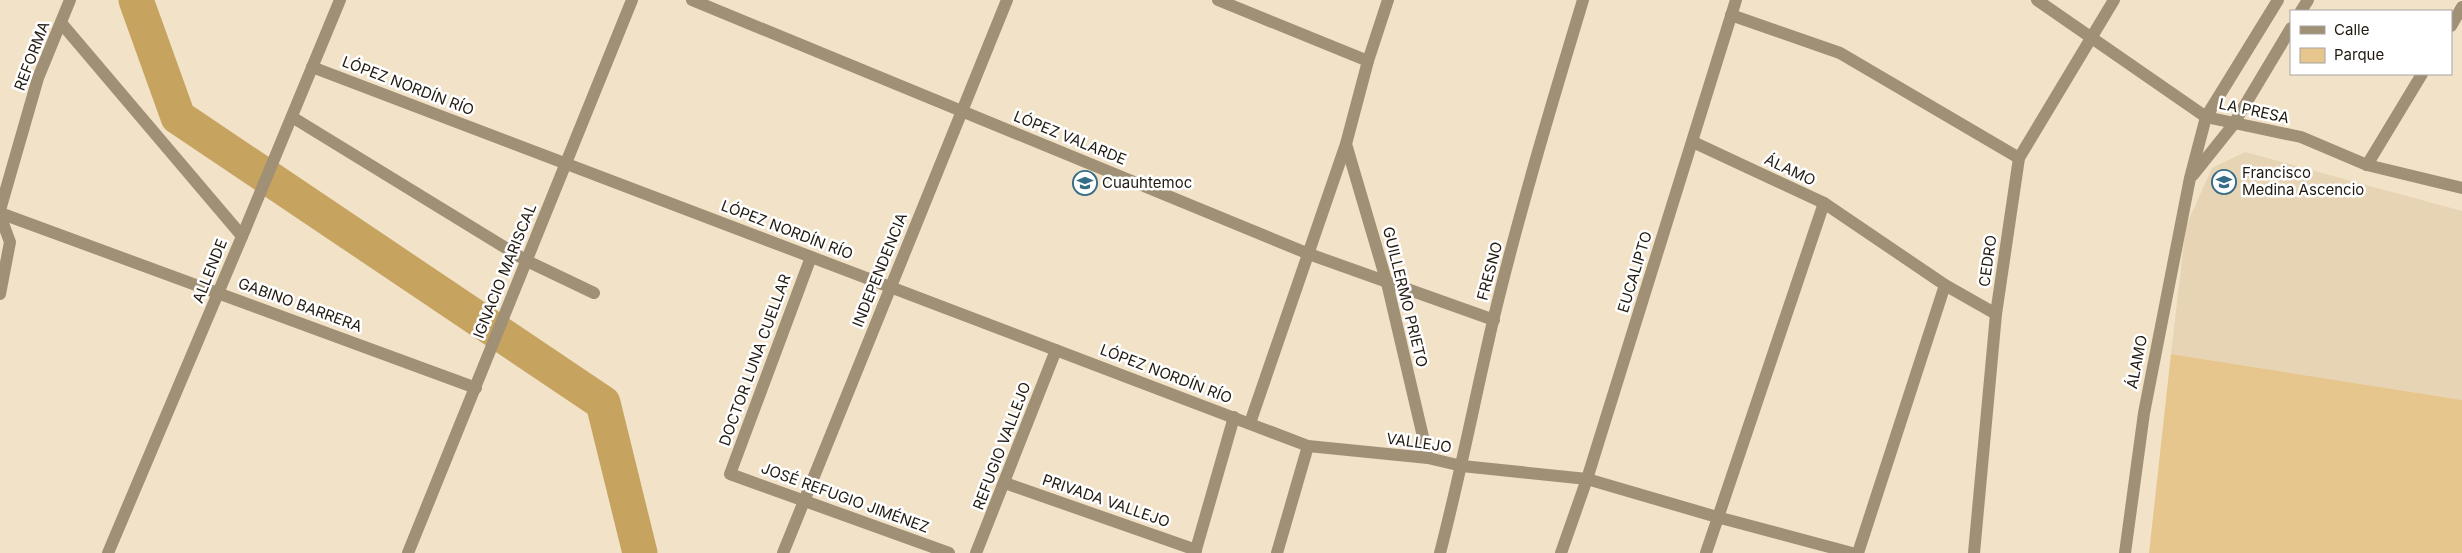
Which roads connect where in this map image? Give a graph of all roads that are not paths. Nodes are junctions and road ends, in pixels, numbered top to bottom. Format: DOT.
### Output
graph roads {
  1 [pos="70,0"];
  2 [pos="340,0"];
  3 [pos="632,0"];
  4 [pos="692,0"];
  5 [pos="1007,0"];
  6 [pos="1218,0"];
  7 [pos="1388,0"];
  8 [pos="1583,0"];
  9 [pos="1736,0"];
  10 [pos="2037,0"];
  11 [pos="2114,0"];
  12 [pos="2278,0"];
  13 [pos="2462,7"];
  14 [pos="1731,15"];
  15 [pos="62,24"];
  16 [pos="2452,24"];
  17 [pos="2290,30"];
  18 [pos="2092,36"];
  19 [pos="1368,61"];
  20 [pos="312,67"];
  21 [pos="2421,75"];
  22 [pos="963,112"];
  23 [pos="292,117"];
  24 [pos="2206,117"];
  25 [pos="2233,125"];
  26 [pos="1693,142"];
  27 [pos="1346,144"];
  28 [pos="2019,158"];
  29 [pos="566,164"];
  30 [pos="2366,165"];
  31 [pos="2190,178"];
  32 [pos="2462,188"];
  33 [pos="1824,203"];
  34 [pos="0,213"];
  35 [pos="242,236"];
  36 [pos="1309,254"];
  37 [pos="811,256"];
  38 [pos="527,261"];
  39 [pos="1387,283"];
  40 [pos="1945,285"];
  41 [pos="890,287"];
  42 [pos="220,292"];
  43 [pos="594,293"];
  44 [pos="0,294"];
  45 [pos="1996,314"];
  46 [pos="1494,320"];
  47 [pos="1056,350"];
  48 [pos="476,388"];
  49 [pos="1234,417"];
  50 [pos="1250,423"];
  51 [pos="1308,446"];
  52 [pos="1428,458"];
  53 [pos="1462,466"];
  54 [pos="730,474"];
  55 [pos="1587,479"];
  56 [pos="1005,483"];
  57 [pos="805,501"];
  58 [pos="1717,517"];
  59 [pos="1196,552"];
  60 [pos="108,553"];
  61 [pos="408,553"];
  62 [pos="783,553"];
  63 [pos="949,553"];
  64 [pos="976,553"];
  65 [pos="1277,553"];
  66 [pos="1440,553"];
  67 [pos="1561,553"];
  68 [pos="1706,553"];
  69 [pos="1852,553"];
  70 [pos="1858,553"];
  71 [pos="1974,553"];
  72 [pos="2125,553"];
  1 -- 15 [label="street, REFORMA"];
  2 -- 20 [label="street, ALLENDE"];
  3 -- 29 [label="street, IGNACIO MARISCAL"];
  4 -- 22 [label="street, LÓPEZ VALARDE"];
  5 -- 22 [label="street, INDEPENDENCIA"];
  6 -- 19 [label="street"];
  7 -- 19 [label="street"];
  8 -- 46 [label="street, FRESNO"];
  9 -- 14 [label="street, EUCALIPTO"];
  10 -- 18 [label="street, LA PRESA"];
  11 -- 18 [label="street, CEDRO"];
  12 -- 24 [label="street, ÁLAMO"];
  13 -- 16 [label="street"];
  14 -- 26 [label="street, EUCALIPTO"];
  14 -- 28 [label="street"];
  15 -- 34 [label="street, REFORMA"];
  15 -- 35 [label="street"];
  17 -- 25 [label="street, ÁLAMO"];
  18 -- 24 [label="street, LA PRESA"];
  18 -- 28 [label="street, CEDRO"];
  19 -- 27 [label="street"];
  20 -- 23 [label="street, ALLENDE"];
  20 -- 29 [label="street, LÓPEZ NORDÍN RÍO"];
  21 -- 30 [label="street"];
  22 -- 36 [label="street, LÓPEZ VALARDE"];
  22 -- 41 [label="street, INDEPENDENCIA"];
  23 -- 35 [label="street, ALLENDE"];
  23 -- 38 [label="street"];
  24 -- 25 [label="street, LA PRESA"];
  24 -- 31 [label="street, ÁLAMO"];
  25 -- 30 [label="street, LA PRESA"];
  25 -- 31 [label="street, ÁLAMO"];
  26 -- 33 [label="street, ÁLAMO"];
  26 -- 55 [label="street, EUCALIPTO"];
  27 -- 36 [label="street"];
  27 -- 39 [label="street, GUILLERMO PRIETO"];
  28 -- 45 [label="street, CEDRO"];
  29 -- 37 [label="street, LÓPEZ NORDÍN RÍO"];
  29 -- 38 [label="street, IGNACIO MARISCAL"];
  30 -- 32 [label="street, LA PRESA"];
  31 -- 72 [label="street, ÁLAMO"];
  33 -- 40 [label="street, ÁLAMO"];
  33 -- 58 [label="street"];
  34 -- 42 [label="street, GABINO BARRERA"];
  34 -- 44 [label="street"];
  35 -- 42 [label="street, ALLENDE"];
  36 -- 39 [label="street, LÓPEZ VALARDE"];
  36 -- 50 [label="street"];
  37 -- 41 [label="street, LÓPEZ NORDÍN RÍO"];
  37 -- 54 [label="street, DOCTOR LUNA CUELLAR"];
  38 -- 43 [label="street"];
  38 -- 48 [label="street, IGNACIO MARISCAL"];
  39 -- 46 [label="street, LÓPEZ VALARDE"];
  39 -- 52 [label="street, GUILLERMO PRIETO"];
  40 -- 45 [label="street, ÁLAMO"];
  40 -- 70 [label="street"];
  41 -- 47 [label="street, LÓPEZ NORDÍN RÍO"];
  41 -- 57 [label="street, INDEPENDENCIA"];
  42 -- 48 [label="street, GABINO BARRERA"];
  42 -- 60 [label="street, ALLENDE"];
  45 -- 71 [label="street, CEDRO"];
  46 -- 53 [label="street, FRESNO"];
  47 -- 49 [label="street, LÓPEZ NORDÍN RÍO"];
  47 -- 56 [label="street, REFUGIO VALLEJO"];
  48 -- 61 [label="street, IGNACIO MARISCAL"];
  49 -- 50 [label="street, LÓPEZ NORDÍN RÍO"];
  49 -- 59 [label="street"];
  50 -- 51 [label="street, VALLEJO"];
  51 -- 52 [label="street, VALLEJO"];
  51 -- 65 [label="street"];
  52 -- 53 [label="street, VALLEJO"];
  53 -- 55 [label="street, VALLEJO"];
  53 -- 66 [label="street, FRESNO"];
  54 -- 57 [label="street, JOSÉ REFUGIO JIMÉNEZ"];
  55 -- 58 [label="street, VALLEJO"];
  55 -- 67 [label="street, EUCALIPTO"];
  56 -- 59 [label="street, PRIVADA VALLEJO"];
  56 -- 64 [label="street, REFUGIO VALLEJO"];
  57 -- 62 [label="street, INDEPENDENCIA"];
  57 -- 63 [label="street, JOSÉ REFUGIO JIMÉNEZ"];
  58 -- 68 [label="street"];
  58 -- 69 [label="street, VALLEJO"];
}
